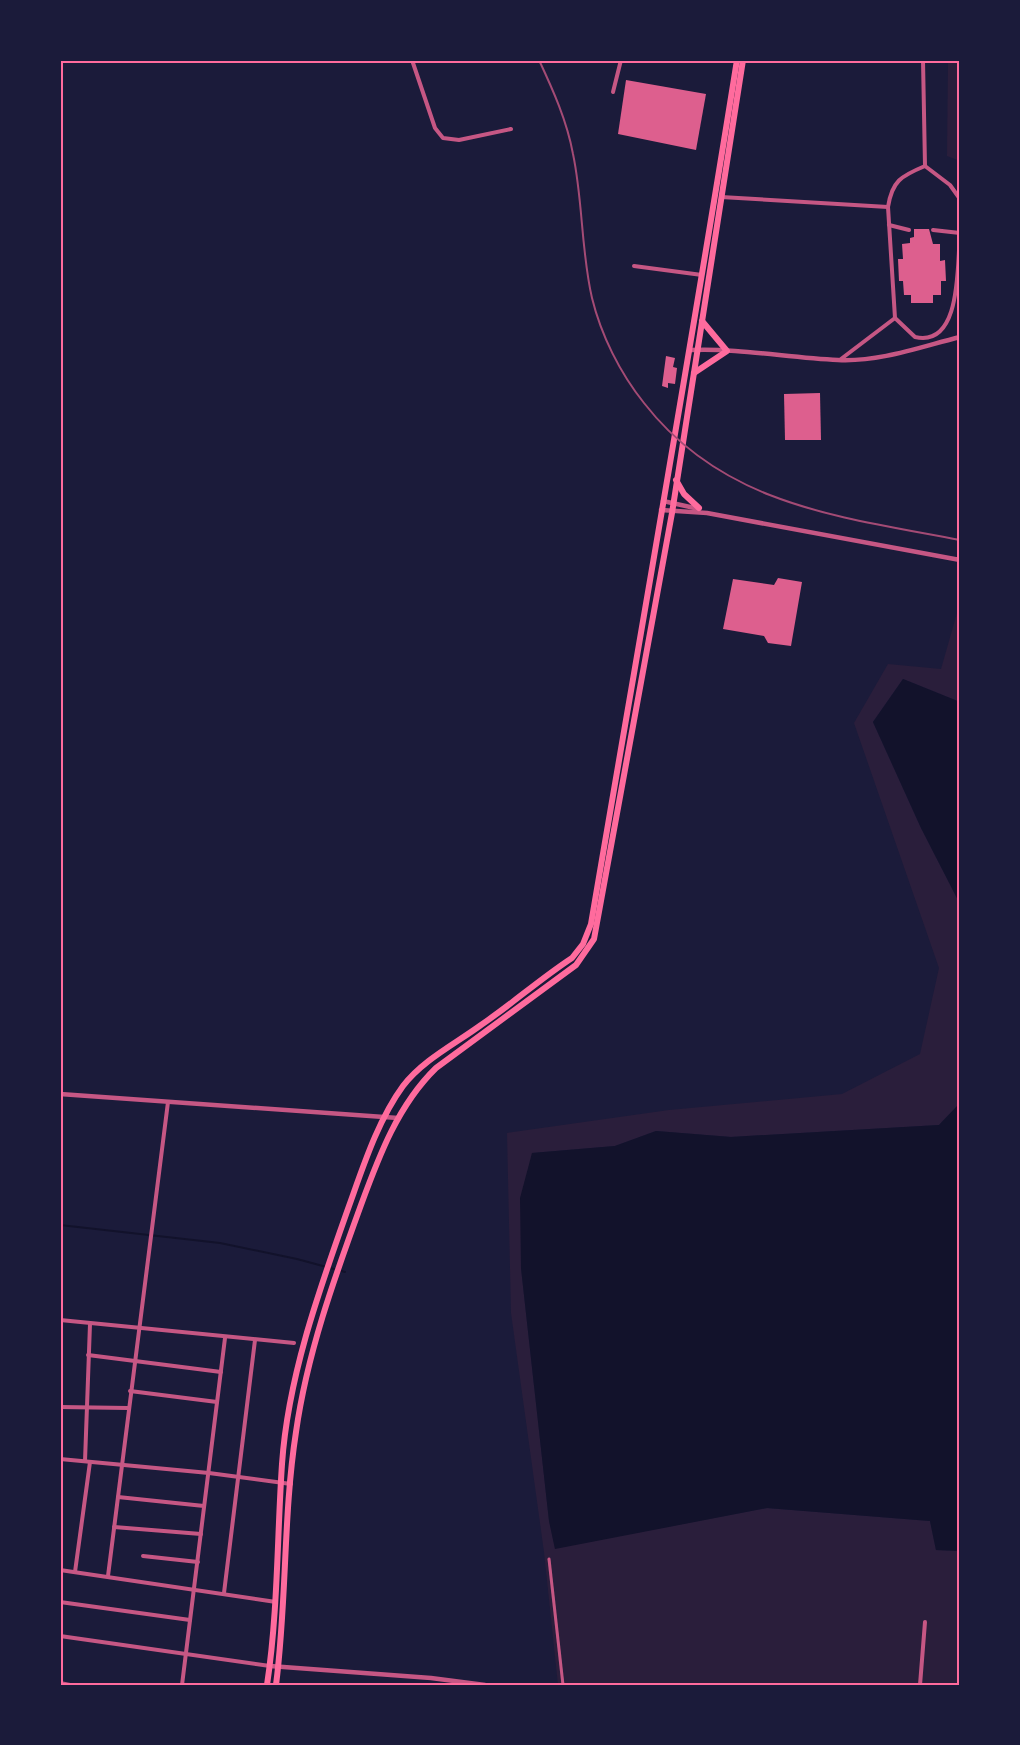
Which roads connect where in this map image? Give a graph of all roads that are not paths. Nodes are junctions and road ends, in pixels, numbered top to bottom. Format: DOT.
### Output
graph roads {
  1 [pos="412,60"];
  2 [pos="621,60"];
  3 [pos="737,60"];
  4 [pos="743,60"];
  5 [pos="923,60"];
  6 [pos="613,92"];
  7 [pos="511,129"];
  8 [pos="925,166"];
  9 [pos="718,196"];
  10 [pos="960,199"];
  11 [pos="888,207"];
  12 [pos="889,225"];
  13 [pos="909,230"];
  14 [pos="933,230"];
  15 [pos="960,233"];
  16 [pos="634,266"];
  17 [pos="703,275"];
  18 [pos="955,280"];
  19 [pos="960,288"];
  20 [pos="895,318"];
  21 [pos="702,321"];
  22 [pos="931,337"];
  23 [pos="960,337"];
  24 [pos="933,344"];
  25 [pos="694,350"];
  26 [pos="727,351"];
  27 [pos="839,360"];
  28 [pos="694,374"];
  29 [pos="682,424"];
  30 [pos="675,458"];
  31 [pos="675,479"];
  32 [pos="663,501"];
  33 [pos="673,503"];
  34 [pos="699,508"];
  35 [pos="661,510"];
  36 [pos="672,513"];
  37 [pos="707,513"];
  38 [pos="960,560"];
  39 [pos="60,1094"];
  40 [pos="168,1102"];
  41 [pos="385,1117"];
  42 [pos="398,1118"];
  43 [pos="60,1320"];
  44 [pos="90,1324"];
  45 [pos="138,1329"];
  46 [pos="225,1338"];
  47 [pos="255,1340"];
  48 [pos="294,1343"];
  49 [pos="88,1355"];
  50 [pos="134,1360"];
  51 [pos="221,1372"];
  52 [pos="130,1391"];
  53 [pos="217,1402"];
  54 [pos="60,1407"];
  55 [pos="86,1407"];
  56 [pos="128,1408"];
  57 [pos="60,1459"];
  58 [pos="88,1461"];
  59 [pos="122,1464"];
  60 [pos="209,1473"];
  61 [pos="237,1477"];
  62 [pos="282,1483"];
  63 [pos="291,1484"];
  64 [pos="118,1497"];
  65 [pos="204,1506"];
  66 [pos="114,1527"];
  67 [pos="201,1534"];
  68 [pos="143,1556"];
  69 [pos="549,1559"];
  70 [pos="198,1562"];
  71 [pos="60,1570"];
  72 [pos="75,1572"];
  73 [pos="108,1576"];
  74 [pos="194,1588"];
  75 [pos="224,1593"];
  76 [pos="60,1602"];
  77 [pos="276,1602"];
  78 [pos="190,1620"];
  79 [pos="926,1622"];
  80 [pos="60,1636"];
  81 [pos="186,1653"];
  82 [pos="270,1666"];
  83 [pos="278,1667"];
  84 [pos="60,1683"];
  85 [pos="70,1685"];
  86 [pos="182,1685"];
  87 [pos="267,1685"];
  88 [pos="276,1685"];
  89 [pos="485,1685"];
  90 [pos="563,1685"];
  91 [pos="920,1685"];
  1 -- 7 [label="street"];
  2 -- 6 [label="street"];
  3 -- 9 [label="main road"];
  4 -- 9 [label="main road"];
  5 -- 8 [label="street"];
  8 -- 10 [label="street"];
  8 -- 11 [label="street"];
  9 -- 11 [label="street"];
  9 -- 17 [label="main road"];
  9 -- 21 [label="main road"];
  11 -- 12 [label="street"];
  12 -- 13 [label="street"];
  12 -- 20 [label="street"];
  14 -- 15 [label="street"];
  15 -- 18 [label="street"];
  16 -- 17 [label="street"];
  17 -- 25 [label="main road"];
  18 -- 19 [label="street"];
  18 -- 22 [label="street"];
  20 -- 22 [label="street"];
  20 -- 27 [label="street"];
  21 -- 25 [label="main road"];
  21 -- 26 [label="main road"];
  22 -- 24 [label="street"];
  23 -- 24 [label="street"];
  24 -- 27 [label="street"];
  25 -- 26 [label="street"];
  25 -- 28 [label="main road"];
  25 -- 29 [label="main road"];
  26 -- 27 [label="street"];
  26 -- 28 [label="main road"];
  28 -- 29 [label="main road"];
  29 -- 30 [label="main road"];
  30 -- 31 [label="main road"];
  30 -- 32 [label="main road"];
  31 -- 33 [label="main road"];
  31 -- 34 [label="main road"];
  32 -- 33 [label="street"];
  32 -- 35 [label="main road"];
  33 -- 34 [label="street"];
  33 -- 36 [label="main road"];
  34 -- 37 [label="street"];
  35 -- 36 [label="street"];
  35 -- 41 [label="main road"];
  36 -- 37 [label="street"];
  36 -- 42 [label="main road"];
  37 -- 38 [label="street"];
  39 -- 40 [label="street"];
  40 -- 41 [label="street"];
  40 -- 45 [label="street"];
  41 -- 42 [label="street"];
  41 -- 62 [label="main road"];
  42 -- 63 [label="main road"];
  43 -- 44 [label="street"];
  44 -- 45 [label="street"];
  44 -- 49 [label="street"];
  45 -- 46 [label="street"];
  45 -- 50 [label="street"];
  46 -- 47 [label="street"];
  46 -- 51 [label="street"];
  47 -- 48 [label="street"];
  47 -- 61 [label="street"];
  49 -- 50 [label="street"];
  49 -- 55 [label="street"];
  50 -- 51 [label="street"];
  50 -- 52 [label="street"];
  51 -- 53 [label="street"];
  52 -- 53 [label="street"];
  52 -- 56 [label="street"];
  53 -- 60 [label="street"];
  54 -- 55 [label="street"];
  55 -- 56 [label="street"];
  55 -- 58 [label="street"];
  56 -- 59 [label="street"];
  57 -- 58 [label="street"];
  58 -- 59 [label="street"];
  58 -- 72 [label="street"];
  59 -- 60 [label="street"];
  59 -- 64 [label="street"];
  60 -- 61 [label="street"];
  60 -- 65 [label="street"];
  61 -- 62 [label="street"];
  61 -- 75 [label="street"];
  62 -- 63 [label="street"];
  62 -- 77 [label="main road"];
  63 -- 83 [label="main road"];
  64 -- 65 [label="street"];
  64 -- 66 [label="street"];
  65 -- 67 [label="street"];
  66 -- 67 [label="street"];
  66 -- 73 [label="street"];
  67 -- 70 [label="street"];
  68 -- 70 [label="street"];
  69 -- 90 [label="street"];
  70 -- 74 [label="street"];
  71 -- 72 [label="street"];
  72 -- 73 [label="street"];
  73 -- 74 [label="street"];
  74 -- 75 [label="street"];
  74 -- 78 [label="street"];
  75 -- 77 [label="street"];
  76 -- 78 [label="street"];
  77 -- 82 [label="main road"];
  78 -- 81 [label="street"];
  79 -- 91 [label="street"];
  80 -- 81 [label="street"];
  81 -- 82 [label="street"];
  81 -- 86 [label="street"];
  82 -- 83 [label="street"];
  82 -- 87 [label="main road"];
  83 -- 88 [label="main road"];
  83 -- 89 [label="street"];
  84 -- 85 [label="street"];
}
